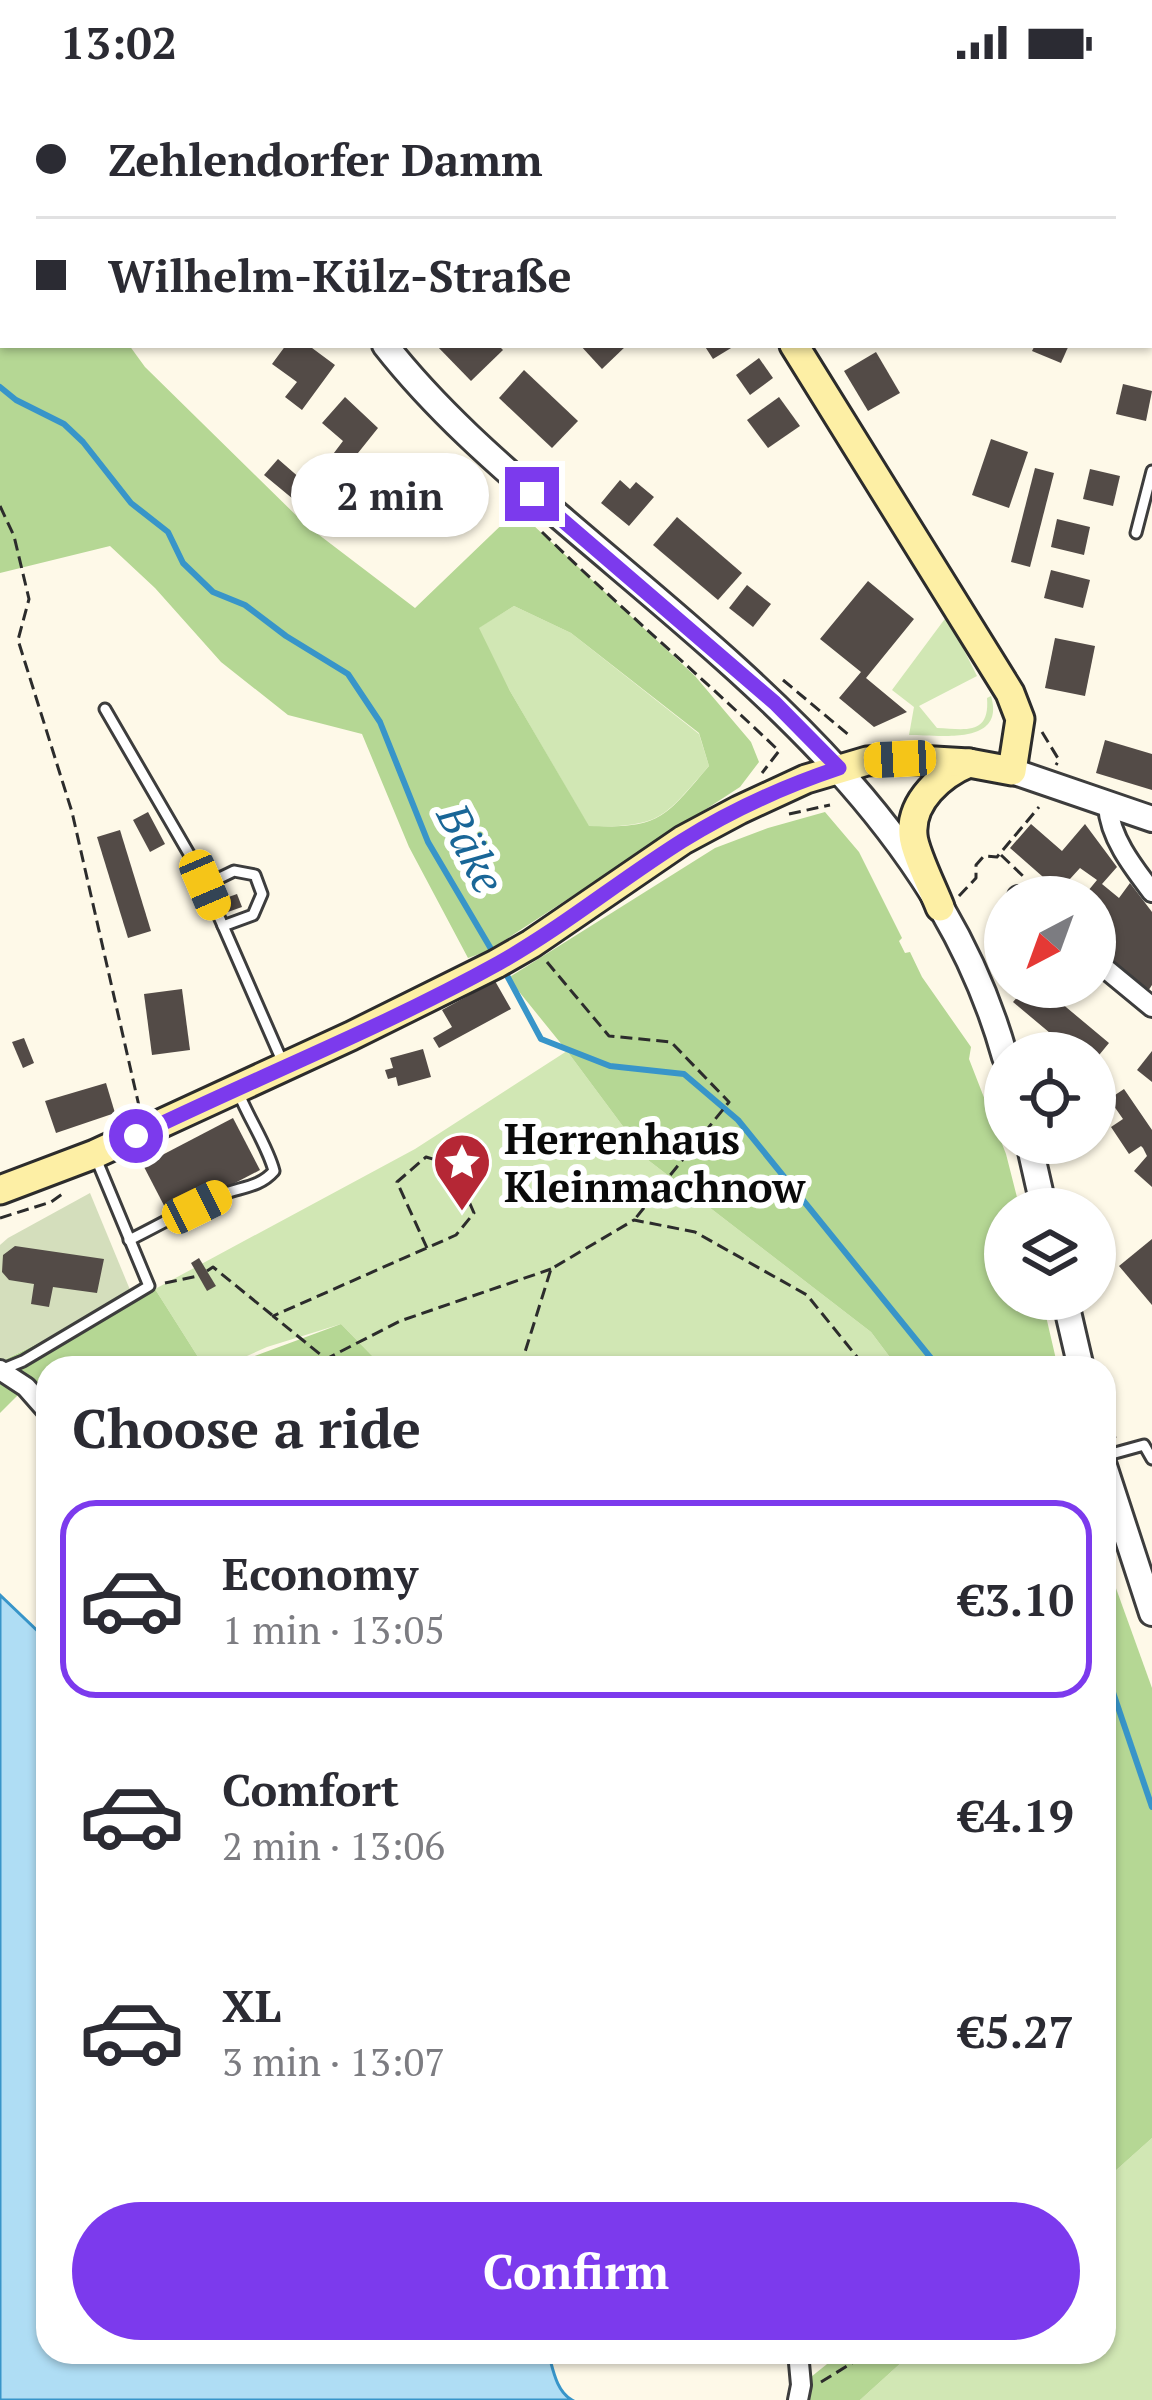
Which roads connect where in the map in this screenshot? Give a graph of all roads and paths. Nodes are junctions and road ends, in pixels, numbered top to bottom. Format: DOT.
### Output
graph roads {
  1 [pos="388,348"];
  2 [pos="796,348"];
  3 [pos="1152,471"];
  4 [pos="0,506"];
  5 [pos="542,533"];
  6 [pos="1136,533"];
  7 [pos="814,706"];
  8 [pos="105,709"];
  9 [pos="1040,728"];
  10 [pos="850,736"];
  11 [pos="778,751"];
  12 [pos="969,764"];
  13 [pos="839,768"];
  14 [pos="1012,771"];
  15 [pos="1048,783"];
  16 [pos="1108,806"];
  17 [pos="1152,819"];
  18 [pos="999,854"];
  19 [pos="1023,876"];
  20 [pos="205,885"];
  21 [pos="1152,892"];
  22 [pos="949,902"];
  23 [pos="223,926"];
  24 [pos="532,944"];
  25 [pos="1116,977"];
  26 [pos="1152,1007"];
  27 [pos="996,1032"];
  28 [pos="285,1067"];
  29 [pos="237,1089"];
  30 [pos="145,1131"];
  31 [pos="95,1154"];
  32 [pos="0,1190"];
  33 [pos="68,1190"];
  34 [pos="0,1218"];
  35 [pos="634,1220"];
  36 [pos="129,1240"];
  37 [pos="427,1248"];
  38 [pos="551,1269"];
  39 [pos="207,1271"];
  40 [pos="198,1276"];
  41 [pos="149,1286"];
  42 [pos="273,1316"];
  43 [pos="1070,1320"];
  44 [pos="322,1356"];
  45 [pos="332,1356"];
  46 [pos="524,1356"];
  47 [pos="856,1356"];
  48 [pos="1078,1356"];
  49 [pos="0,1370"];
  50 [pos="36,1398"];
  51 [pos="1148,1442"];
  52 [pos="1116,1452"];
  53 [pos="1152,1459"];
  54 [pos="1116,1502"];
  55 [pos="1151,1606"];
  56 [pos="799,2364"];
  57 [pos="851,2364"];
  58 [pos="798,2398"];
  1 -- 13 [label="street"];
  2 -- 14 [label="main road"];
  3 -- 6 [label="lane"];
  4 -- 30 [label="path"];
  5 -- 11 [label="path"];
  7 -- 10 [label="path"];
  8 -- 20 [label="lane"];
  9 -- 15 [label="path"];
  12 -- 13 [label="main road"];
  12 -- 14 [label="main road"];
  12 -- 22 [label="main road"];
  13 -- 22 [label="street"];
  13 -- 24 [label="main road"];
  14 -- 15 [label="street"];
  15 -- 16 [label="street"];
  15 -- 18 [label="path"];
  16 -- 17 [label="street"];
  16 -- 21 [label="street"];
  18 -- 19 [label="path"];
  18 -- 22 [label="path"];
  20 -- 23 [label="lane"];
  20 -- 23 [label="lane"];
  22 -- 27 [label="street"];
  23 -- 28 [label="lane"];
  24 -- 28 [label="main road"];
  24 -- 35 [label="path"];
  25 -- 26 [label="street"];
  28 -- 29 [label="main road"];
  29 -- 30 [label="main road"];
  29 -- 36 [label="lane"];
  30 -- 31 [label="main road"];
  31 -- 32 [label="main road"];
  31 -- 36 [label="lane"];
  33 -- 34 [label="path"];
  35 -- 38 [label="path"];
  35 -- 47 [label="path"];
  36 -- 41 [label="lane"];
  37 -- 37 [label="path"];
  37 -- 42 [label="path"];
  38 -- 45 [label="path"];
  38 -- 46 [label="path"];
  39 -- 42 [label="path"];
  40 -- 41 [label="path"];
  41 -- 49 [label="lane"];
  42 -- 44 [label="path"];
  43 -- 48 [label="street"];
  49 -- 50 [label="street"];
  51 -- 52 [label="lane"];
  51 -- 53 [label="lane"];
  54 -- 55 [label="street"];
  56 -- 58 [label="street"];
  57 -- 58 [label="path"];
}
